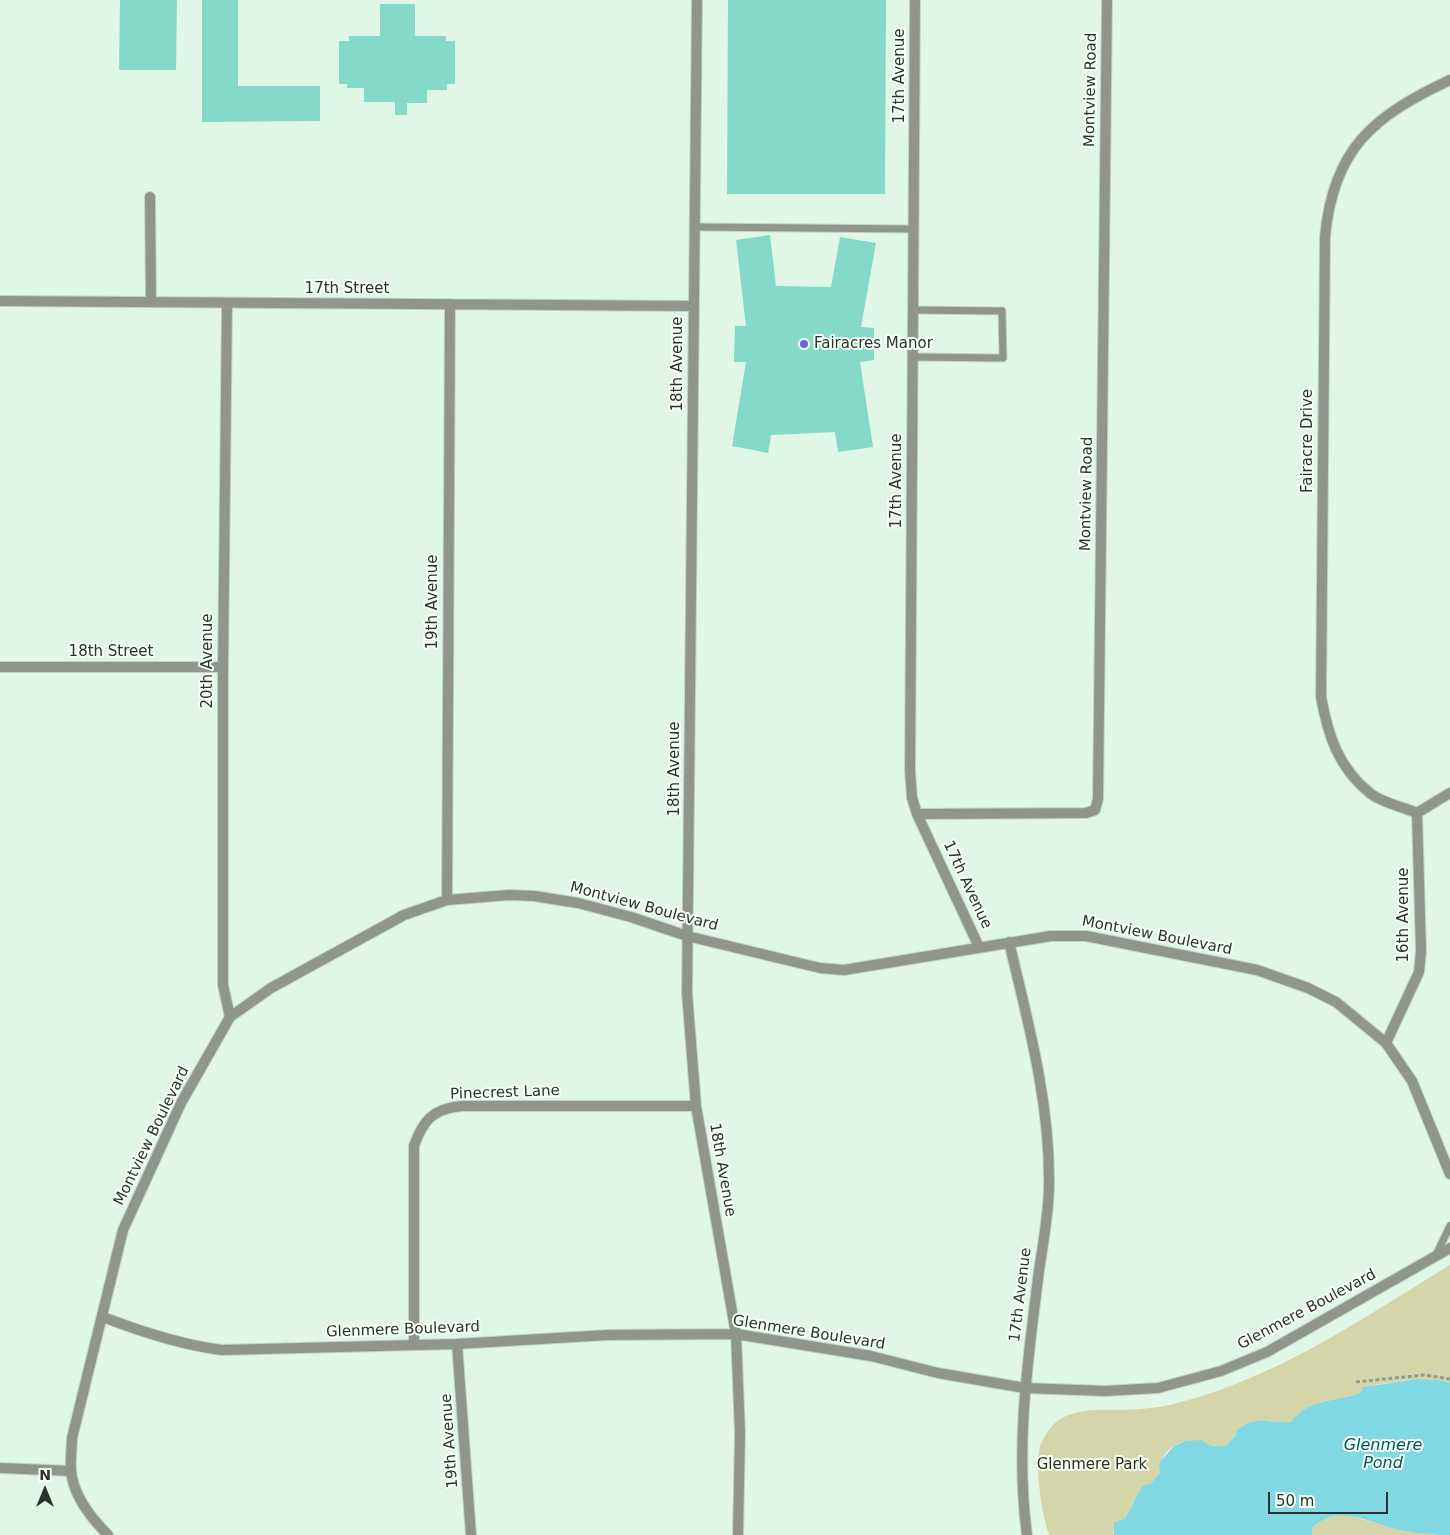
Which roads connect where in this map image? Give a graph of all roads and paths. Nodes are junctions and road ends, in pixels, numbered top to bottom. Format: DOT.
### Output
graph roads {
  1 [pos="697,0"];
  2 [pos="916,0"];
  3 [pos="1107,0"];
  4 [pos="1450,80"];
  5 [pos="150,196"];
  6 [pos="695,228"];
  7 [pos="914,229"];
  8 [pos="0,301"];
  9 [pos="151,302"];
  10 [pos="227,304"];
  11 [pos="450,304"];
  12 [pos="694,306"];
  13 [pos="913,310"];
  14 [pos="913,357"];
  15 [pos="0,667"];
  16 [pos="223,667"];
  17 [pos="1450,792"];
  18 [pos="1417,813"];
  19 [pos="917,814"];
  20 [pos="448,900"];
  21 [pos="688,936"];
  22 [pos="1009,942"];
  23 [pos="979,947"];
  24 [pos="230,1017"];
  25 [pos="1386,1043"];
  26 [pos="696,1106"];
  27 [pos="1450,1174"];
  28 [pos="1450,1226"];
  29 [pos="1450,1248"];
  30 [pos="1435,1257"];
  31 [pos="103,1317"];
  32 [pos="736,1334"];
  33 [pos="457,1344"];
  34 [pos="414,1345"];
  35 [pos="1450,1379"];
  36 [pos="1356,1382"];
  37 [pos="1024,1388"];
  38 [pos="0,1468"];
  39 [pos="71,1471"];
  40 [pos="108,1535"];
  41 [pos="471,1535"];
  42 [pos="738,1535"];
  43 [pos="1027,1535"];
  1 -- 6 [label="street, 18th Avenue"];
  2 -- 7 [label="street, 17th Avenue"];
  3 -- 19 [label="street, Montview Road"];
  4 -- 18 [label="street, Fairacre Drive"];
  5 -- 9 [label="street"];
  6 -- 7 [label="lane"];
  6 -- 12 [label="street, 18th Avenue"];
  7 -- 13 [label="street, 17th Avenue"];
  8 -- 9 [label="street, 17th Street"];
  9 -- 10 [label="street, 17th Street"];
  10 -- 11 [label="street, 17th Street"];
  10 -- 16 [label="street, 20th Avenue"];
  11 -- 12 [label="street, 17th Street"];
  11 -- 20 [label="street, 19th Avenue"];
  12 -- 21 [label="street, 18th Avenue"];
  13 -- 14 [label="street, 17th Avenue"];
  13 -- 14 [label="lane"];
  14 -- 19 [label="street, 17th Avenue"];
  15 -- 16 [label="street, 18th Street"];
  16 -- 24 [label="street, 20th Avenue"];
  17 -- 18 [label="street"];
  18 -- 25 [label="street, 16th Avenue"];
  19 -- 23 [label="street, 17th Avenue"];
  20 -- 21 [label="street, Montview Boulevard"];
  20 -- 24 [label="street, Montview Boulevard"];
  21 -- 23 [label="street, Montview Boulevard"];
  21 -- 26 [label="street, 18th Avenue"];
  22 -- 23 [label="street, Montview Boulevard"];
  22 -- 25 [label="street, Montview Boulevard"];
  22 -- 37 [label="street, 17th Avenue"];
  24 -- 31 [label="street, Montview Boulevard"];
  25 -- 27 [label="street"];
  26 -- 32 [label="street, 18th Avenue"];
  26 -- 34 [label="street, Pinecrest Lane"];
  28 -- 30 [label="lane"];
  29 -- 30 [label="street, Glenmere Boulevard"];
  30 -- 37 [label="street, Glenmere Boulevard"];
  31 -- 34 [label="street, Glenmere Boulevard"];
  31 -- 39 [label="street, Montview Boulevard"];
  32 -- 33 [label="street, Glenmere Boulevard"];
  32 -- 37 [label="street, Glenmere Boulevard"];
  32 -- 42 [label="street, 18th Avenue"];
  33 -- 34 [label="street, Glenmere Boulevard"];
  33 -- 41 [label="street, 19th Avenue"];
  35 -- 36 [label="path"];
  37 -- 43 [label="street, 17th Avenue"];
  38 -- 39 [label="street"];
  39 -- 40 [label="street"];
}
